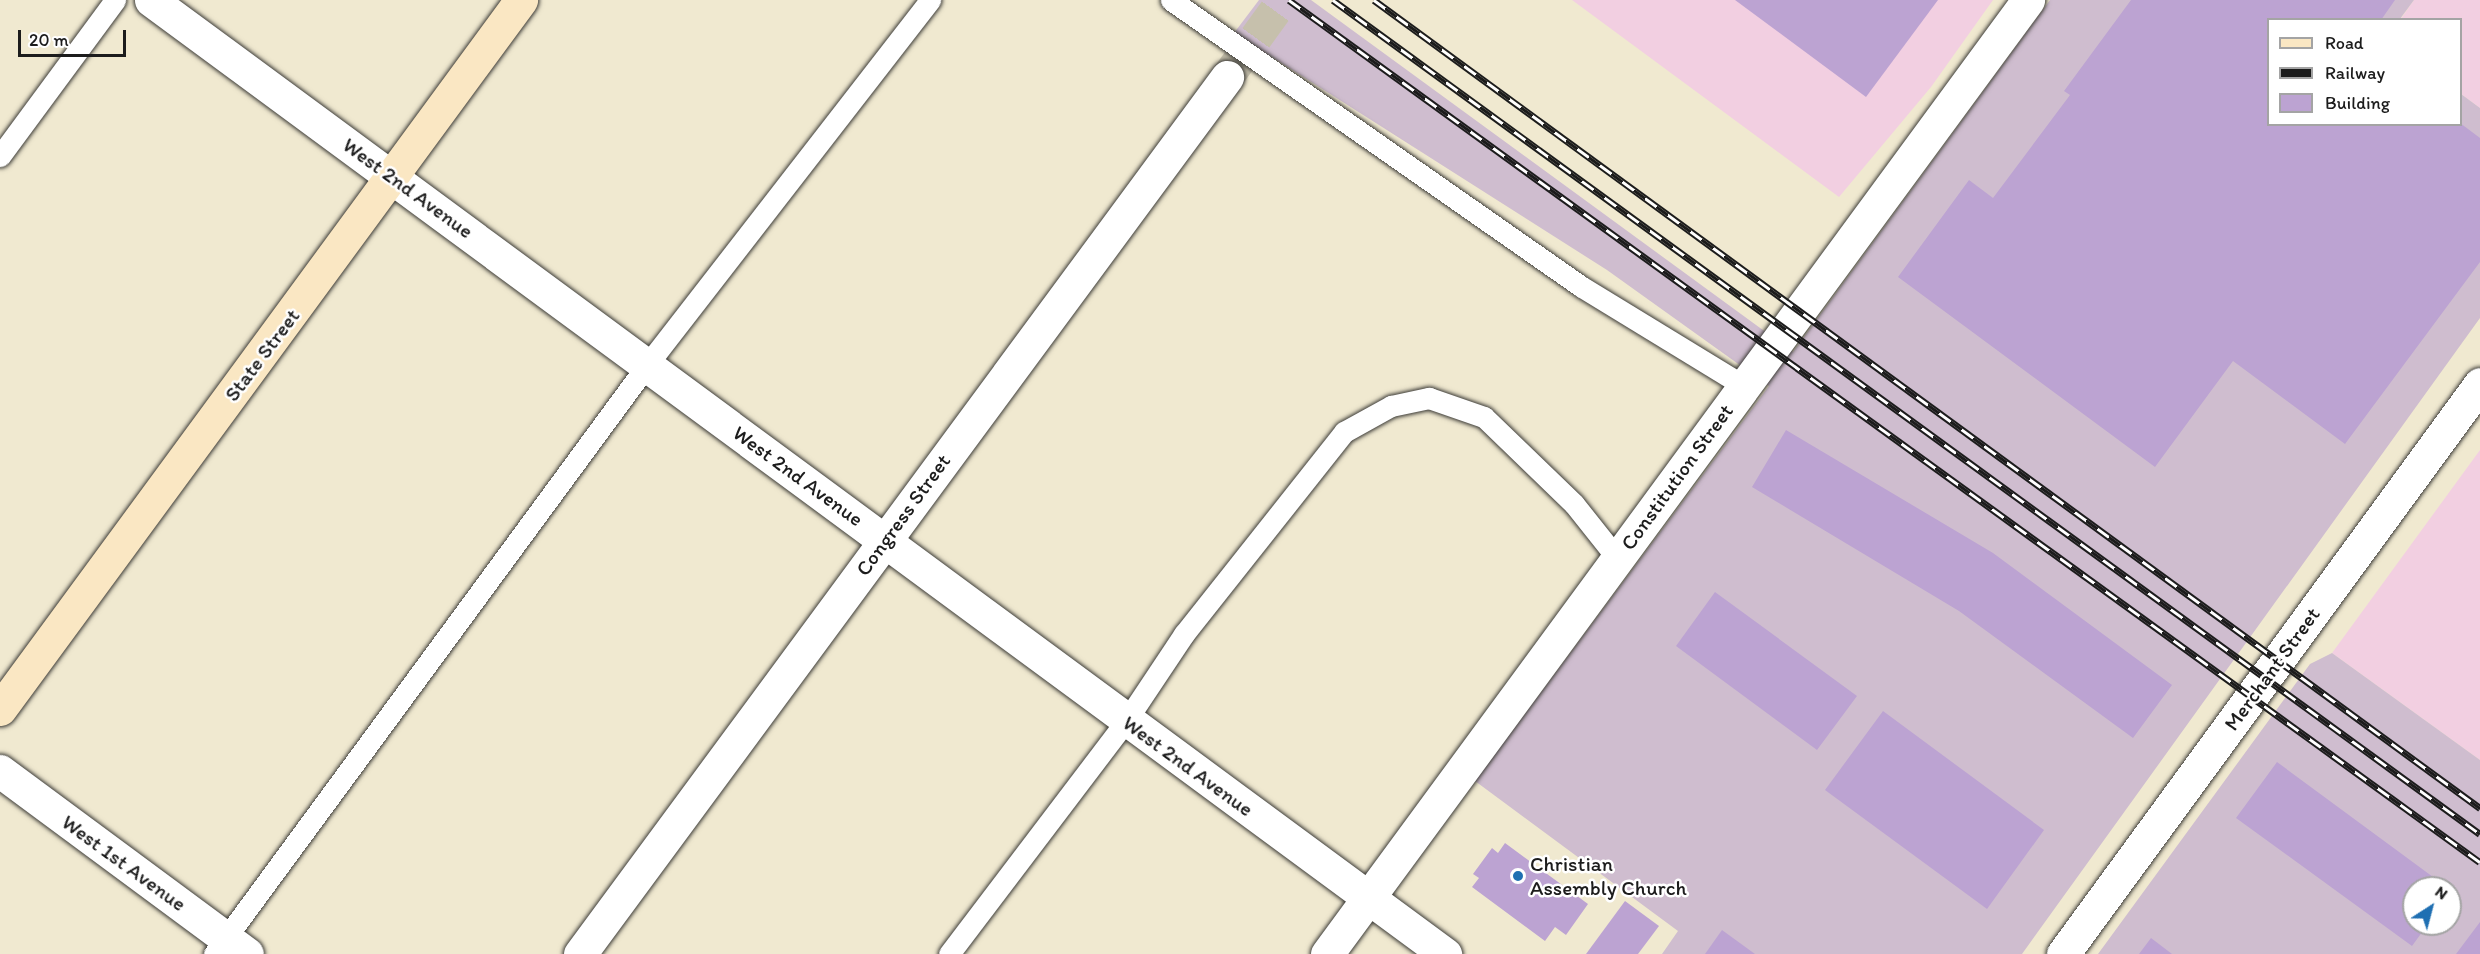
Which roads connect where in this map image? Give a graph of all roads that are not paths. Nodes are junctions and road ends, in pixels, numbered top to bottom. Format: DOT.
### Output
graph roads {
  1 [pos="115,0"];
  2 [pos="151,0"];
  3 [pos="521,0"];
  4 [pos="930,0"];
  5 [pos="1171,0"];
  6 [pos="2028,0"];
  7 [pos="1227,77"];
  8 [pos="0,156"];
  9 [pos="394,177"];
  10 [pos="647,365"];
  11 [pos="2480,384"];
  12 [pos="1744,386"];
  13 [pos="884,539"];
  14 [pos="1617,558"];
  15 [pos="0,709"];
  16 [pos="1126,721"];
  17 [pos="0,771"];
  18 [pos="1368,898"];
  19 [pos="229,949"];
  20 [pos="580,954"];
  21 [pos="949,954"];
  22 [pos="1326,954"];
  23 [pos="1445,954"];
  24 [pos="2063,954"];
  1 -- 8 [label="lane"];
  2 -- 9 [label="street, West 2nd Avenue"];
  3 -- 9 [label="street, State Street"];
  4 -- 10 [label="lane"];
  5 -- 12 [label="lane"];
  6 -- 12 [label="street, Constitution Street"];
  7 -- 13 [label="street, Congress Street"];
  9 -- 10 [label="street, West 2nd Avenue"];
  9 -- 15 [label="street, State Street"];
  10 -- 13 [label="street, West 2nd Avenue"];
  10 -- 19 [label="lane"];
  11 -- 24 [label="street, Merchant Street"];
  12 -- 14 [label="street, Constitution Street"];
  13 -- 16 [label="street, West 2nd Avenue"];
  13 -- 20 [label="street, Congress Street"];
  14 -- 16 [label="lane"];
  14 -- 18 [label="street, Constitution Street"];
  16 -- 18 [label="street, West 2nd Avenue"];
  16 -- 21 [label="lane"];
  17 -- 19 [label="street, West 1st Avenue"];
  18 -- 22 [label="street, Constitution Street"];
  18 -- 23 [label="street, West 2nd Avenue"];
}
